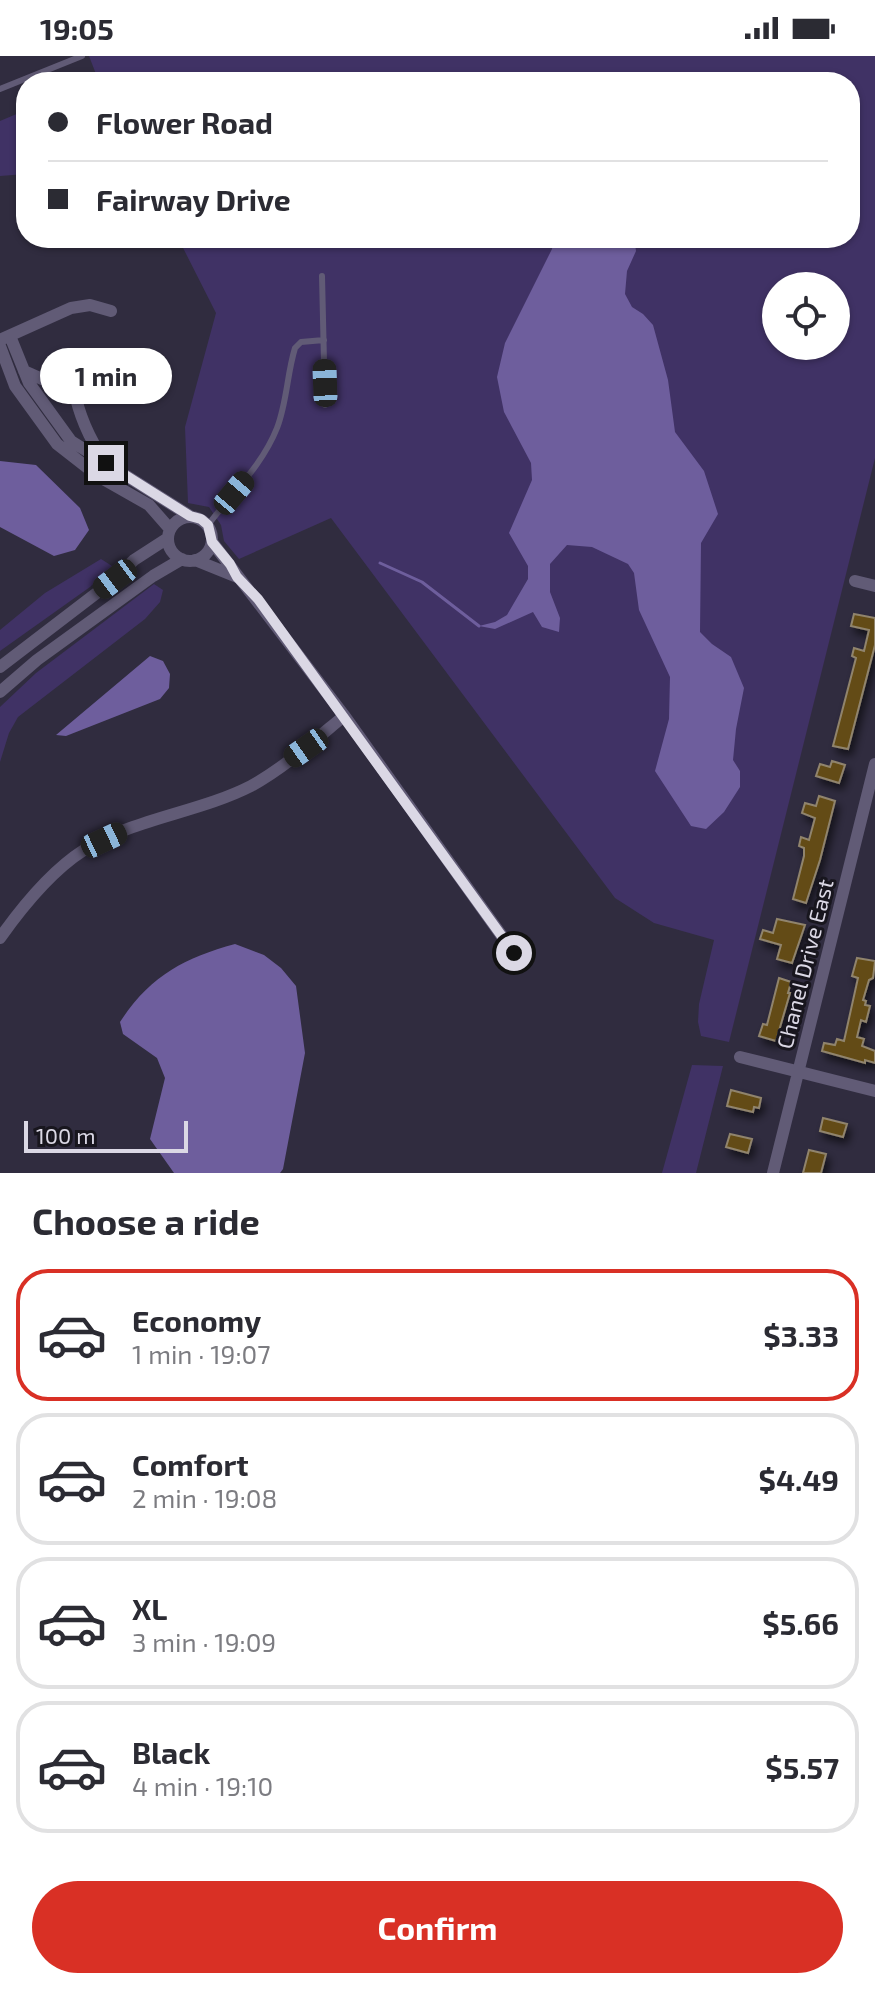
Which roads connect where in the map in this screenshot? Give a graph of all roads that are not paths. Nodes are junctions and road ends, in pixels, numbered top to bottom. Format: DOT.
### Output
graph roads {
  1 [pos="82,56"];
  2 [pos="42,72"];
  3 [pos="322,276"];
  4 [pos="111,311"];
  5 [pos="3,340"];
  6 [pos="324,340"];
  7 [pos="24,371"];
  8 [pos="42,379"];
  9 [pos="29,395"];
  10 [pos="325,405"];
  11 [pos="106,463"];
  12 [pos="190,516"];
  13 [pos="208,525"];
  14 [pos="169,534"];
  15 [pos="212,542"];
  16 [pos="188,560"];
  17 [pos="237,577"];
  18 [pos="855,581"];
  19 [pos="875,586"];
  20 [pos="0,667"];
  21 [pos="0,692"];
  22 [pos="344,716"];
  23 [pos="875,764"];
  24 [pos="0,938"];
  25 [pos="514,953"];
  26 [pos="740,1057"];
  27 [pos="799,1071"];
  28 [pos="875,1091"];
  29 [pos="773,1173"];
  1 -- 2 [label="lane"];
  3 -- 6 [label="lane"];
  4 -- 5 [label="street"];
  5 -- 7 [label="street"];
  5 -- 9 [label="street"];
  6 -- 10 [label="lane"];
  6 -- 13 [label="lane"];
  7 -- 8 [label="street"];
  7 -- 9 [label="street"];
  8 -- 9 [label="street"];
  8 -- 11 [label="street"];
  9 -- 11 [label="street"];
  9 -- 14 [label="street"];
  11 -- 12 [label="street"];
  12 -- 13 [label="street"];
  12 -- 14 [label="street"];
  13 -- 15 [label="street"];
  14 -- 16 [label="street"];
  14 -- 20 [label="street"];
  15 -- 16 [label="street"];
  15 -- 17 [label="street"];
  16 -- 17 [label="street"];
  16 -- 21 [label="street"];
  17 -- 22 [label="street"];
  18 -- 19 [label="street"];
  22 -- 24 [label="street"];
  22 -- 25 [label="street"];
  23 -- 27 [label="street, Chanel Drive East"];
  26 -- 27 [label="street"];
  27 -- 28 [label="street"];
  27 -- 29 [label="street, Chanel Drive East"];
}
